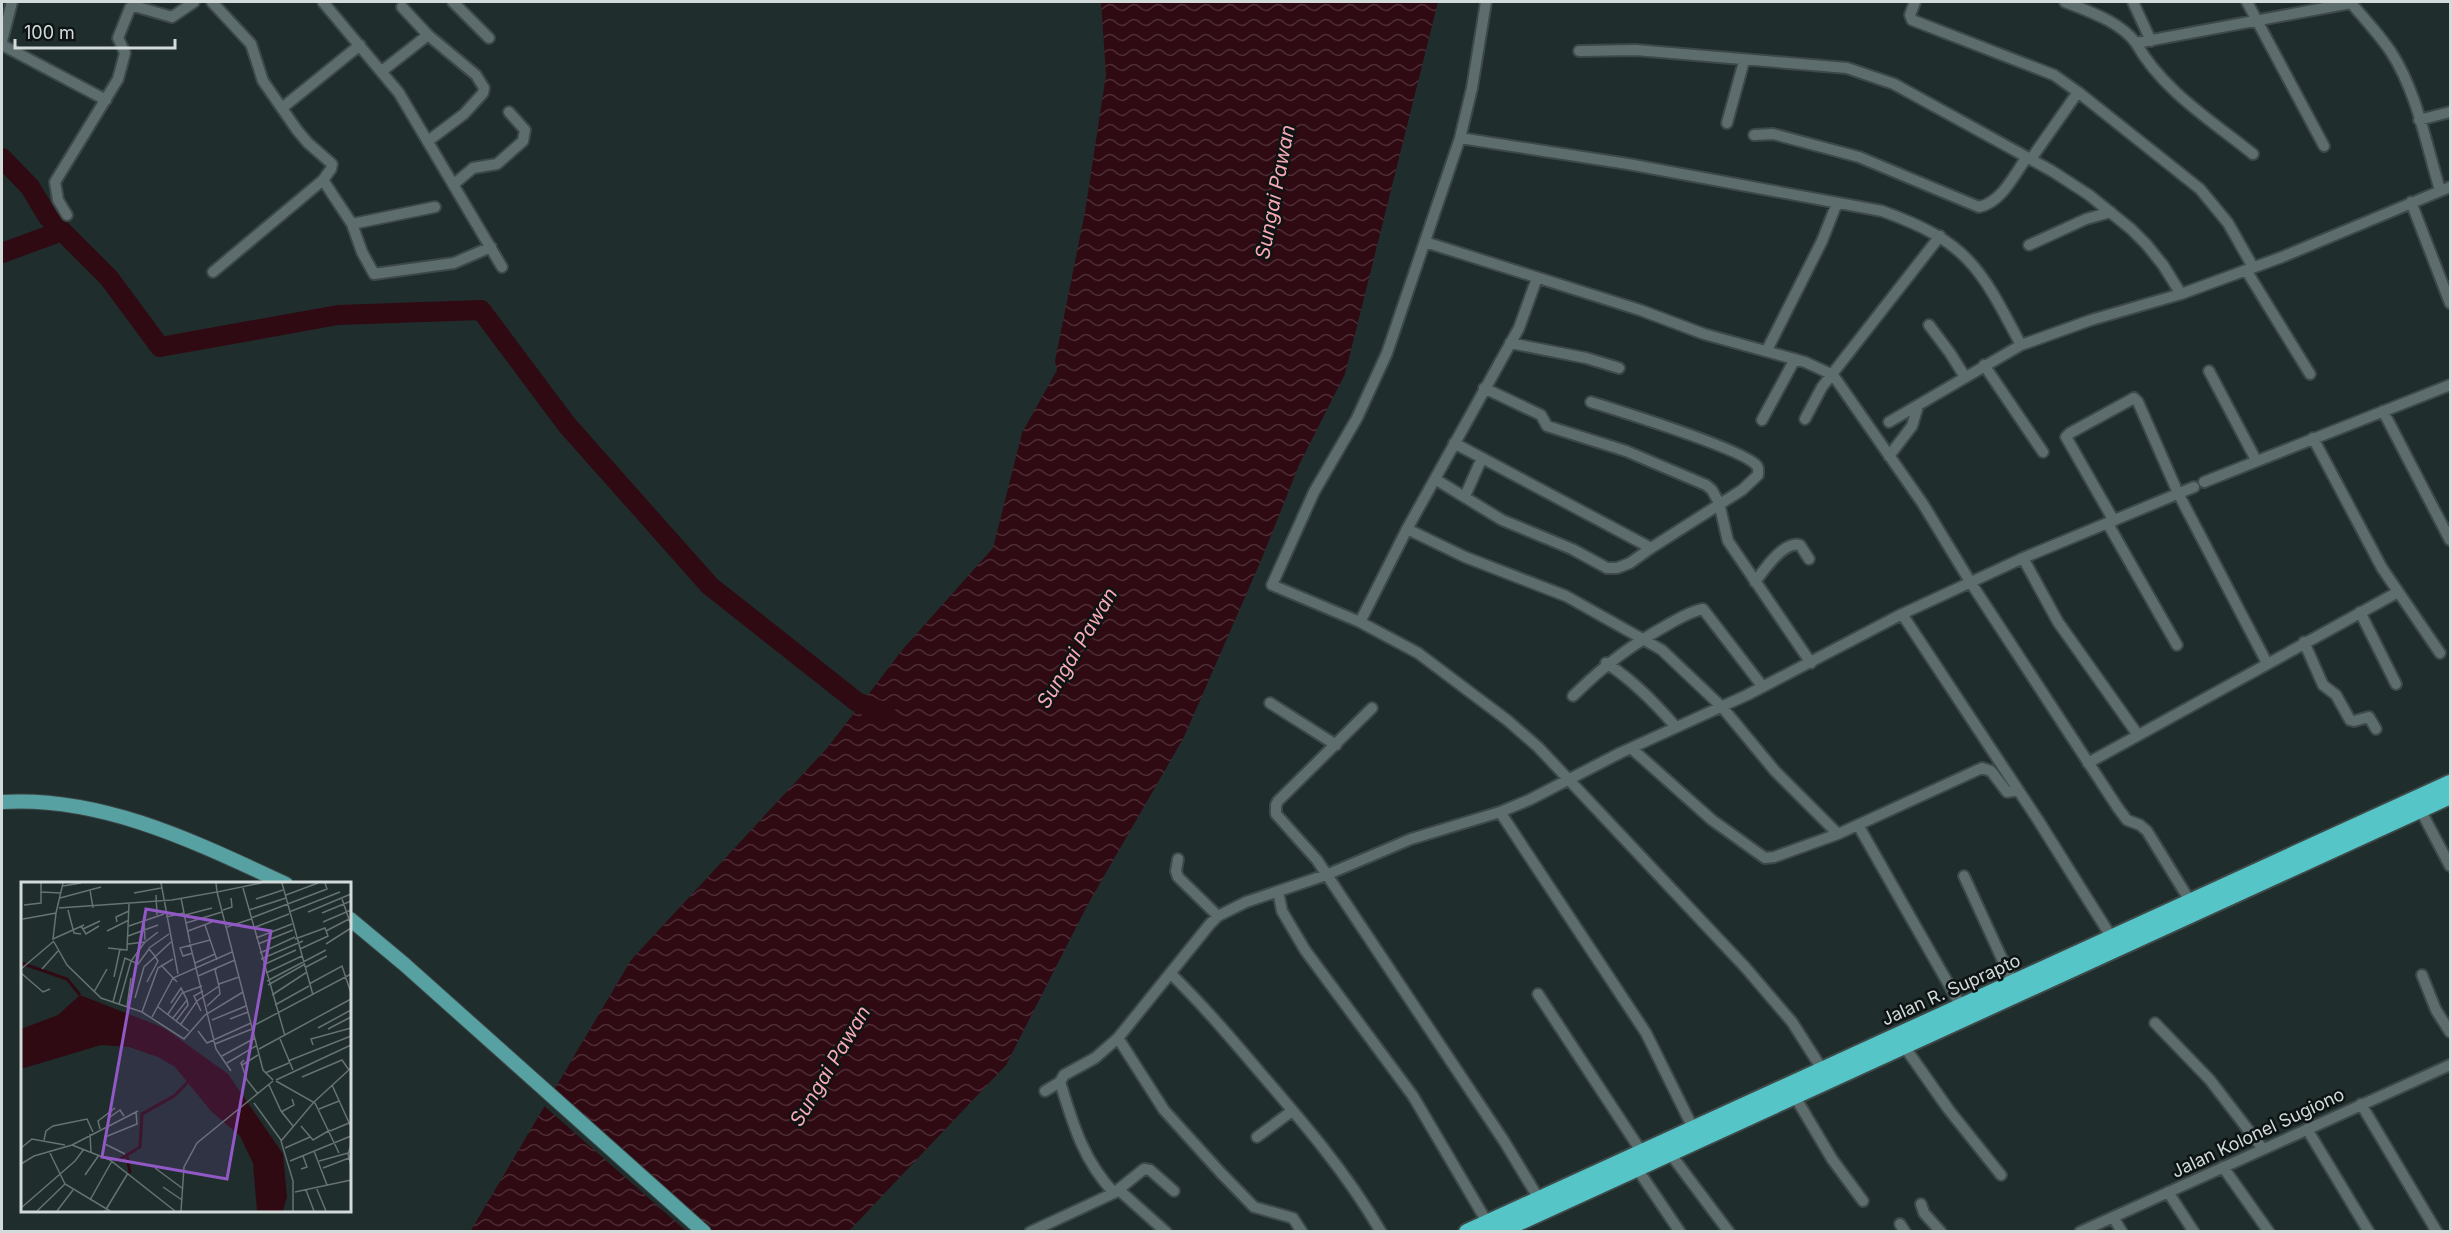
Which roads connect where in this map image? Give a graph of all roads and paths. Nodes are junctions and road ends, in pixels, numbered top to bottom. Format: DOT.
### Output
graph roads {
  1 [pos="12,2"];
  2 [pos="194,2"];
  3 [pos="212,2"];
  4 [pos="323,2"];
  5 [pos="453,2"];
  6 [pos="1486,2"];
  7 [pos="1915,2"];
  8 [pos="2065,2"];
  9 [pos="2133,2"];
  10 [pos="2247,2"];
  11 [pos="2351,2"];
  12 [pos="402,7"];
  13 [pos="2257,20"];
  14 [pos="428,35"];
  15 [pos="489,38"];
  16 [pos="2151,41"];
  17 [pos="2,42"];
  18 [pos="2136,43"];
  19 [pos="360,45"];
  20 [pos="1579,51"];
  21 [pos="1744,61"];
  22 [pos="382,71"];
  23 [pos="2078,92"];
  24 [pos="102,98"];
  25 [pos="282,108"];
  26 [pos="509,112"];
  27 [pos="2451,112"];
  28 [pos="2420,120"];
  29 [pos="1727,123"];
  30 [pos="1754,135"];
  31 [pos="1460,138"];
  32 [pos="428,141"];
  33 [pos="2324,146"];
  34 [pos="2253,154"];
  35 [pos="2029,158"];
  36 [pos="323,180"];
  37 [pos="454,184"];
  38 [pos="2445,188"];
  39 [pos="2411,202"];
  40 [pos="1838,203"];
  41 [pos="435,207"];
  42 [pos="2111,212"];
  43 [pos="68,215"];
  44 [pos="352,224"];
  45 [pos="1940,236"];
  46 [pos="1425,242"];
  47 [pos="2030,246"];
  48 [pos="491,248"];
  49 [pos="502,267"];
  50 [pos="2250,269"];
  51 [pos="213,272"];
  52 [pos="1537,278"];
  53 [pos="2181,294"];
  54 [pos="2451,303"];
  55 [pos="1929,326"];
  56 [pos="1510,343"];
  57 [pos="2021,345"];
  58 [pos="1767,350"];
  59 [pos="1795,359"];
  60 [pos="1983,365"];
  61 [pos="1619,368"];
  62 [pos="2209,372"];
  63 [pos="2310,374"];
  64 [pos="1833,375"];
  65 [pos="1965,377"];
  66 [pos="2451,385"];
  67 [pos="1484,388"];
  68 [pos="1590,402"];
  69 [pos="1918,406"];
  70 [pos="2383,411"];
  71 [pos="1805,419"];
  72 [pos="1762,420"];
  73 [pos="1881,427"];
  74 [pos="2313,438"];
  75 [pos="1454,443"];
  76 [pos="2043,452"];
  77 [pos="1889,456"];
  78 [pos="1482,458"];
  79 [pos="2256,460"];
  80 [pos="1435,479"];
  81 [pos="2178,493"];
  82 [pos="1465,496"];
  83 [pos="1719,503"];
  84 [pos="2111,523"];
  85 [pos="1407,529"];
  86 [pos="2451,540"];
  87 [pos="1651,548"];
  88 [pos="2023,558"];
  89 [pos="1809,559"];
  90 [pos="1755,582"];
  91 [pos="1971,583"];
  92 [pos="2398,592"];
  93 [pos="2360,612"];
  94 [pos="1902,614"];
  95 [pos="1359,622"];
  96 [pos="1643,638"];
  97 [pos="2304,642"];
  98 [pos="2176,645"];
  99 [pos="2440,653"];
  100 [pos="1606,663"];
  101 [pos="1811,663"];
  102 [pos="2267,663"];
  103 [pos="2396,684"];
  104 [pos="1763,687"];
  105 [pos="1573,696"];
  106 [pos="1270,703"];
  107 [pos="1722,706"];
  108 [pos="1372,708"];
  109 [pos="1676,727"];
  110 [pos="2376,729"];
  111 [pos="2138,735"];
  112 [pos="1336,745"];
  113 [pos="1631,748"];
  114 [pos="2088,763"];
  115 [pos="1568,779"];
  116 [pos="2018,790"];
  117 [pos="2446,791"];
  118 [pos="2,802"];
  119 [pos="2421,811"];
  120 [pos="1500,812"];
  121 [pos="1858,825"];
  122 [pos="1838,834"];
  123 [pos="1178,859"];
  124 [pos="2451,866"];
  125 [pos="1326,875"];
  126 [pos="1964,876"];
  127 [pos="281,882"];
  128 [pos="1278,891"];
  129 [pos="2190,901"];
  130 [pos="1218,916"];
  131 [pos="351,920"];
  132 [pos="2112,938"];
  133 [pos="2008,971"];
  134 [pos="1171,974"];
  135 [pos="2422,975"];
  136 [pos="1538,994"];
  137 [pos="1988,1001"];
  138 [pos="1961,1006"];
  139 [pos="2155,1023"];
  140 [pos="2451,1032"];
  141 [pos="1118,1038"];
  142 [pos="1904,1046"];
  143 [pos="2451,1065"];
  144 [pos="1822,1069"];
  145 [pos="1060,1082"];
  146 [pos="1045,1091"];
  147 [pos="1794,1095"];
  148 [pos="2361,1104"];
  149 [pos="1292,1111"];
  150 [pos="1693,1128"];
  151 [pos="2307,1129"];
  152 [pos="1257,1137"];
  153 [pos="2263,1149"];
  154 [pos="1669,1152"];
  155 [pos="1629,1163"];
  156 [pos="2223,1167"];
  157 [pos="2001,1175"];
  158 [pos="1116,1191"];
  159 [pos="1174,1191"];
  160 [pos="2168,1192"];
  161 [pos="1539,1199"];
  162 [pos="1863,1202"];
  163 [pos="1920,1204"];
  164 [pos="2113,1217"];
  165 [pos="1502,1228"];
  166 [pos="704,1232"];
  167 [pos="1030,1232"];
  168 [pos="1166,1232"];
  169 [pos="1302,1232"];
  170 [pos="1381,1232"];
  171 [pos="1467,1232"];
  172 [pos="1680,1232"];
  173 [pos="1729,1232"];
  174 [pos="1941,1232"];
  175 [pos="2080,1232"];
  176 [pos="2122,1232"];
  177 [pos="2194,1232"];
  178 [pos="2269,1232"];
  179 [pos="2370,1232"];
  180 [pos="2437,1232"];
  1 -- 17 [label="street"];
  2 -- 24 [label="street"];
  3 -- 25 [label="street"];
  4 -- 19 [label="street"];
  5 -- 15 [label="street"];
  6 -- 31 [label="street"];
  7 -- 23 [label="street"];
  8 -- 18 [label="street"];
  9 -- 16 [label="street"];
  10 -- 13 [label="street"];
  11 -- 13 [label="street"];
  11 -- 28 [label="street"];
  12 -- 14 [label="street"];
  13 -- 16 [label="street"];
  13 -- 33 [label="street"];
  14 -- 22 [label="street"];
  14 -- 32 [label="street"];
  16 -- 18 [label="street"];
  17 -- 24 [label="street"];
  18 -- 34 [label="street"];
  19 -- 22 [label="street"];
  19 -- 25 [label="street"];
  20 -- 21 [label="street"];
  21 -- 29 [label="street"];
  21 -- 35 [label="street"];
  22 -- 32 [label="street"];
  23 -- 35 [label="street"];
  23 -- 50 [label="street"];
  24 -- 43 [label="street"];
  25 -- 36 [label="street"];
  26 -- 37 [label="street"];
  27 -- 28 [label="street"];
  28 -- 38 [label="street"];
  30 -- 35 [label="street"];
  31 -- 40 [label="street"];
  31 -- 46 [label="street"];
  32 -- 37 [label="street"];
  35 -- 42 [label="street"];
  36 -- 44 [label="street"];
  36 -- 51 [label="street"];
  37 -- 48 [label="street"];
  38 -- 39 [label="street"];
  39 -- 50 [label="street"];
  39 -- 54 [label="street"];
  40 -- 45 [label="street"];
  40 -- 58 [label="street"];
  41 -- 44 [label="street"];
  42 -- 47 [label="street"];
  42 -- 53 [label="street"];
  44 -- 48 [label="street"];
  45 -- 57 [label="street"];
  45 -- 64 [label="street"];
  46 -- 52 [label="street"];
  46 -- 95 [label="street"];
  48 -- 49 [label="street"];
  50 -- 53 [label="street"];
  50 -- 63 [label="street"];
  52 -- 56 [label="street"];
  52 -- 58 [label="street"];
  53 -- 57 [label="street"];
  55 -- 65 [label="street"];
  56 -- 61 [label="street"];
  56 -- 67 [label="street"];
  57 -- 60 [label="street"];
  58 -- 59 [label="street"];
  59 -- 64 [label="street"];
  59 -- 72 [label="street"];
  60 -- 65 [label="street"];
  60 -- 76 [label="street"];
  62 -- 79 [label="street"];
  64 -- 71 [label="street"];
  64 -- 73 [label="street"];
  65 -- 69 [label="street"];
  66 -- 70 [label="street"];
  67 -- 75 [label="street"];
  67 -- 83 [label="street"];
  68 -- 83 [label="street"];
  69 -- 73 [label="street"];
  69 -- 77 [label="street"];
  70 -- 74 [label="street"];
  70 -- 86 [label="street"];
  73 -- 77 [label="street"];
  74 -- 79 [label="street"];
  74 -- 92 [label="street"];
  75 -- 78 [label="street"];
  75 -- 80 [label="street"];
  77 -- 91 [label="street"];
  78 -- 82 [label="street"];
  78 -- 87 [label="street"];
  79 -- 81 [label="street"];
  80 -- 82 [label="street"];
  80 -- 85 [label="street"];
  81 -- 84 [label="street"];
  81 -- 84 [label="street"];
  81 -- 102 [label="street"];
  82 -- 87 [label="street"];
  83 -- 87 [label="street"];
  83 -- 90 [label="street"];
  84 -- 88 [label="street"];
  84 -- 98 [label="street"];
  85 -- 95 [label="street"];
  85 -- 96 [label="street"];
  88 -- 91 [label="street"];
  88 -- 111 [label="street"];
  89 -- 90 [label="street"];
  90 -- 101 [label="street"];
  91 -- 94 [label="street"];
  91 -- 114 [label="street"];
  92 -- 93 [label="street"];
  92 -- 99 [label="street"];
  93 -- 97 [label="street"];
  93 -- 103 [label="street"];
  94 -- 101 [label="street"];
  94 -- 116 [label="street"];
  95 -- 115 [label="street"];
  96 -- 100 [label="street"];
  96 -- 104 [label="street"];
  96 -- 107 [label="street"];
  97 -- 102 [label="street"];
  97 -- 110 [label="street"];
  100 -- 105 [label="street"];
  100 -- 109 [label="street"];
  101 -- 104 [label="street"];
  102 -- 111 [label="street"];
  104 -- 107 [label="street"];
  106 -- 112 [label="street"];
  107 -- 109 [label="street"];
  107 -- 122 [label="street"];
  108 -- 112 [label="street"];
  109 -- 113 [label="street"];
  111 -- 114 [label="street"];
  112 -- 125 [label="street"];
  113 -- 115 [label="street"];
  113 -- 122 [label="street"];
  114 -- 129 [label="street"];
  115 -- 120 [label="street"];
  115 -- 144 [label="street"];
  116 -- 121 [label="street"];
  116 -- 132 [label="street"];
  117 -- 119 [label="highway, Jalan R. Suprapto"];
  117 -- 129 [label="highway, Jalan R. Suprapto"];
  118 -- 127 [label="main road"];
  119 -- 124 [label="street"];
  119 -- 137 [label="highway, Jalan R. Suprapto"];
  120 -- 125 [label="street"];
  120 -- 150 [label="street"];
  121 -- 122 [label="street"];
  121 -- 138 [label="street"];
  123 -- 130 [label="street"];
  125 -- 128 [label="street"];
  125 -- 161 [label="street"];
  126 -- 133 [label="street"];
  128 -- 130 [label="street"];
  128 -- 165 [label="street"];
  129 -- 132 [label="highway, Jalan R. Suprapto"];
  130 -- 134 [label="street"];
  131 -- 166 [label="main road"];
  132 -- 133 [label="highway, Jalan R. Suprapto"];
  133 -- 137 [label="highway, Jalan R. Suprapto"];
  134 -- 141 [label="street"];
  134 -- 149 [label="street"];
  135 -- 140 [label="street"];
  136 -- 155 [label="street"];
  137 -- 138 [label="highway, Jalan R. Suprapto"];
  137 -- 142 [label="highway, Jalan R. Suprapto"];
  138 -- 144 [label="highway, Jalan R. Suprapto"];
  139 -- 153 [label="street"];
  141 -- 145 [label="street"];
  141 -- 169 [label="street"];
  142 -- 147 [label="highway, Jalan R. Suprapto"];
  142 -- 157 [label="street"];
  143 -- 148 [label="street, Jalan Kolonel Sugiono"];
  144 -- 150 [label="highway, Jalan R. Suprapto"];
  145 -- 146 [label="street"];
  145 -- 158 [label="street"];
  147 -- 154 [label="highway, Jalan R. Suprapto"];
  147 -- 162 [label="street"];
  148 -- 151 [label="street, Jalan Kolonel Sugiono"];
  148 -- 180 [label="street"];
  149 -- 152 [label="street"];
  149 -- 170 [label="street"];
  150 -- 155 [label="highway, Jalan R. Suprapto"];
  151 -- 153 [label="street, Jalan Kolonel Sugiono"];
  151 -- 179 [label="street"];
  153 -- 156 [label="street, Jalan Kolonel Sugiono"];
  154 -- 155 [label="highway, Jalan R. Suprapto"];
  154 -- 173 [label="street"];
  155 -- 161 [label="highway, Jalan R. Suprapto"];
  155 -- 165 [label="highway, Jalan R. Suprapto"];
  155 -- 172 [label="street"];
  156 -- 160 [label="street, Jalan Kolonel Sugiono"];
  156 -- 178 [label="street"];
  158 -- 159 [label="street"];
  158 -- 167 [label="street"];
  158 -- 168 [label="street"];
  160 -- 164 [label="street, Jalan Kolonel Sugiono"];
  160 -- 177 [label="street"];
  161 -- 165 [label="highway, Jalan R. Suprapto"];
  163 -- 174 [label="street"];
  164 -- 175 [label="street, Jalan Kolonel Sugiono"];
  164 -- 176 [label="street"];
  165 -- 171 [label="highway, Jalan R. Suprapto"];
}
